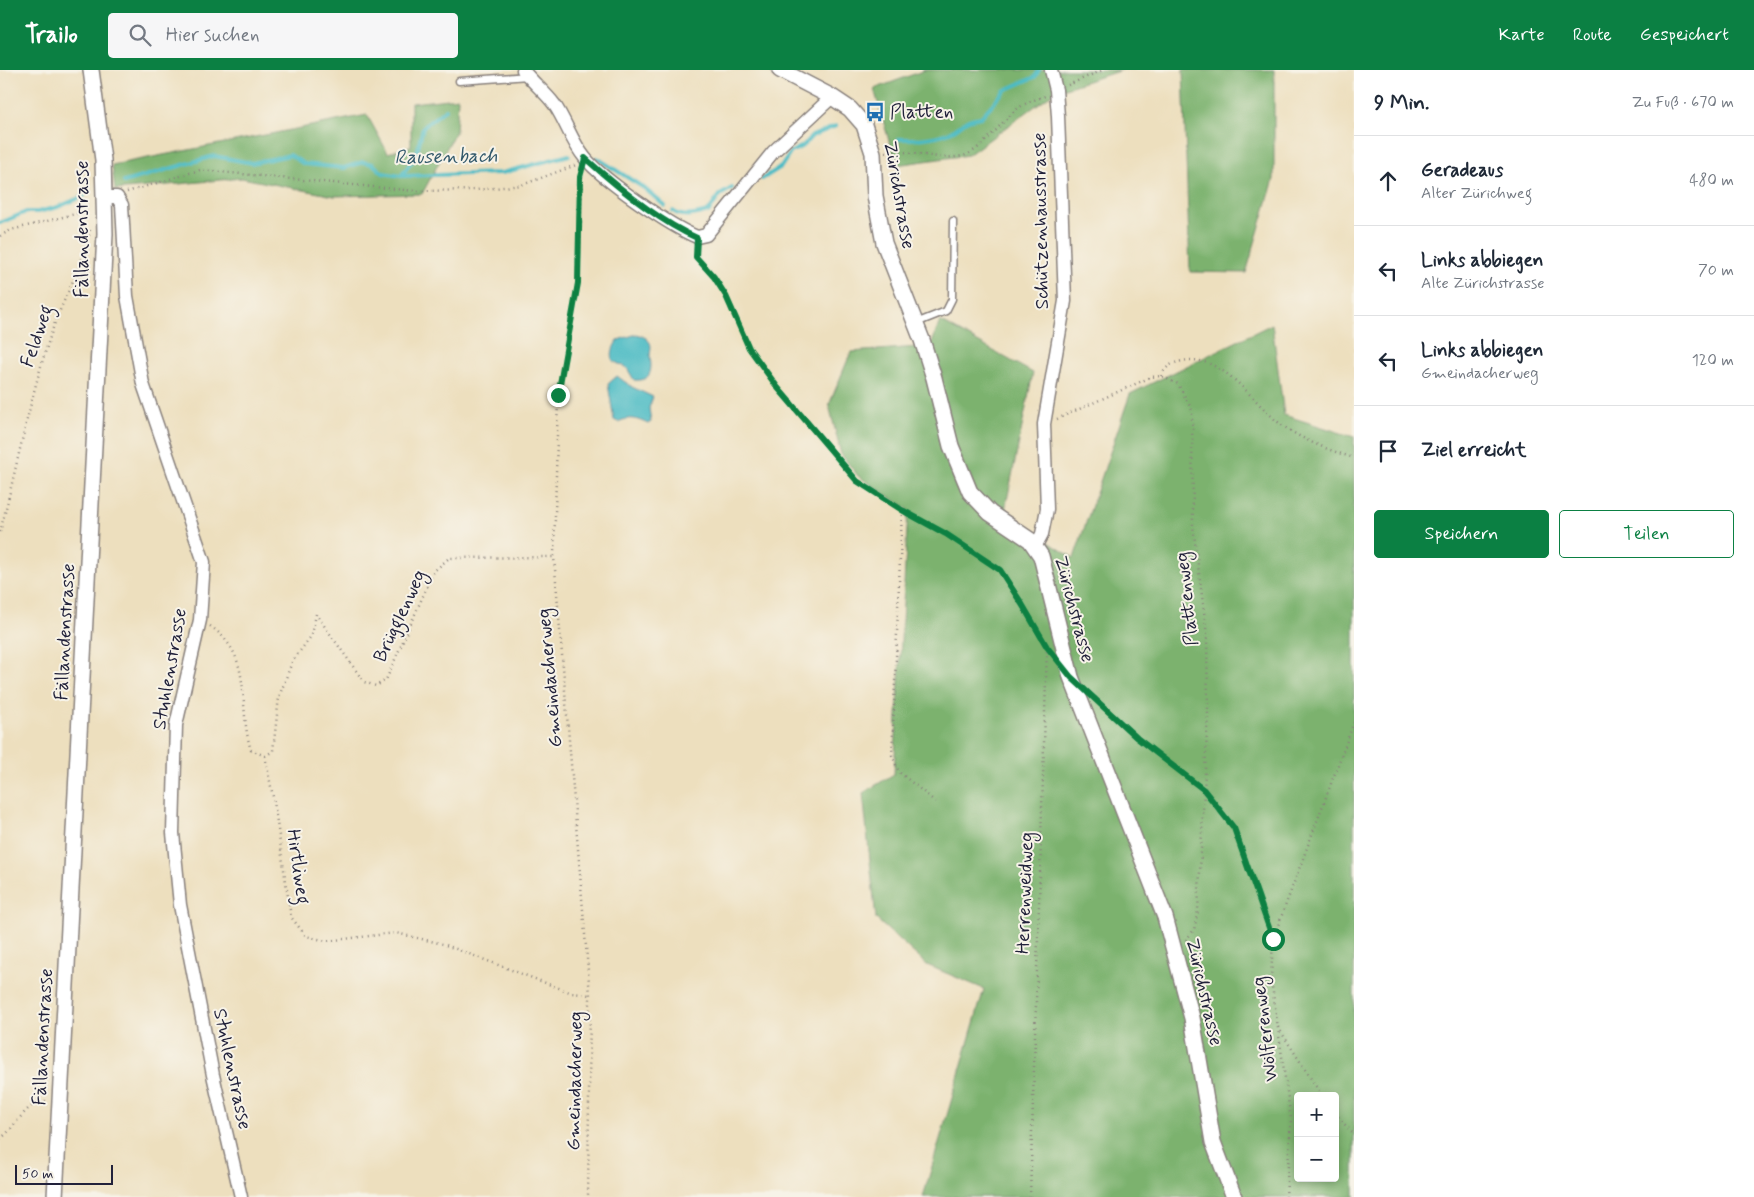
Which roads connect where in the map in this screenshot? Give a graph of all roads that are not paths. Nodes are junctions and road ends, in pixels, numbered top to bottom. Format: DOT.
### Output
graph roads {
  1 [pos="91,70"];
  2 [pos="780,70"];
  3 [pos="1051,70"];
  4 [pos="525,73"];
  5 [pos="459,81"];
  6 [pos="832,97"];
  7 [pos="111,197"];
  8 [pos="954,221"];
  9 [pos="915,323"];
  10 [pos="1035,547"];
  11 [pos="55,1197"];
  12 [pos="241,1197"];
  13 [pos="1234,1197"];
  1 -- 7 [label="street, Fällandenstrasse"];
  2 -- 6 [label="street, Zürichstrasse"];
  3 -- 10 [label="street, Schützenhausstrasse"];
  4 -- 5 [label="lane"];
  4 -- 6 [label="street"];
  6 -- 9 [label="street, Zürichstrasse"];
  7 -- 11 [label="street, Fällandenstrasse"];
  7 -- 12 [label="street, Stuhlenstrasse"];
  8 -- 9 [label="lane"];
  9 -- 10 [label="street, Zürichstrasse"];
  10 -- 13 [label="street, Zürichstrasse"];
}
